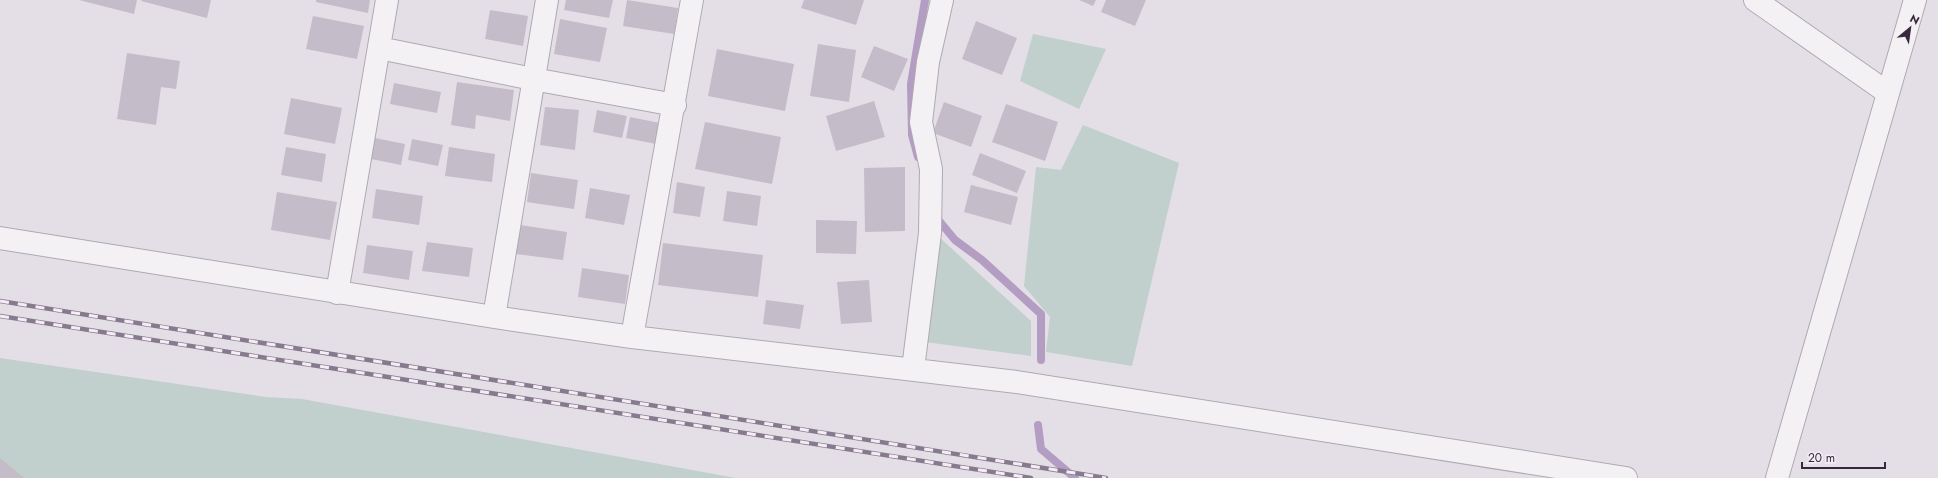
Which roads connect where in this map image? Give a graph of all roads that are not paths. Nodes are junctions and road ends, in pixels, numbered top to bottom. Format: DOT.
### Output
graph roads {
  1 [pos="387,0"];
  2 [pos="547,0"];
  3 [pos="692,0"];
  4 [pos="942,0"];
  5 [pos="1754,0"];
  6 [pos="1915,0"];
  7 [pos="379,48"];
  8 [pos="533,79"];
  9 [pos="1888,93"];
  10 [pos="675,105"];
  11 [pos="0,238"];
  12 [pos="338,293"];
  13 [pos="494,318"];
  14 [pos="632,337"];
  15 [pos="913,370"];
  16 [pos="1626,478"];
  17 [pos="1777,478"];
  1 -- 7 [label="street"];
  2 -- 8 [label="street"];
  3 -- 10 [label="street"];
  4 -- 15 [label="street"];
  5 -- 9 [label="street"];
  6 -- 9 [label="street"];
  7 -- 8 [label="street"];
  7 -- 12 [label="street"];
  8 -- 10 [label="street"];
  8 -- 13 [label="street"];
  9 -- 17 [label="street"];
  10 -- 14 [label="street"];
  11 -- 12 [label="street"];
  12 -- 13 [label="street"];
  13 -- 14 [label="street"];
  14 -- 15 [label="street"];
  15 -- 16 [label="street"];
}
